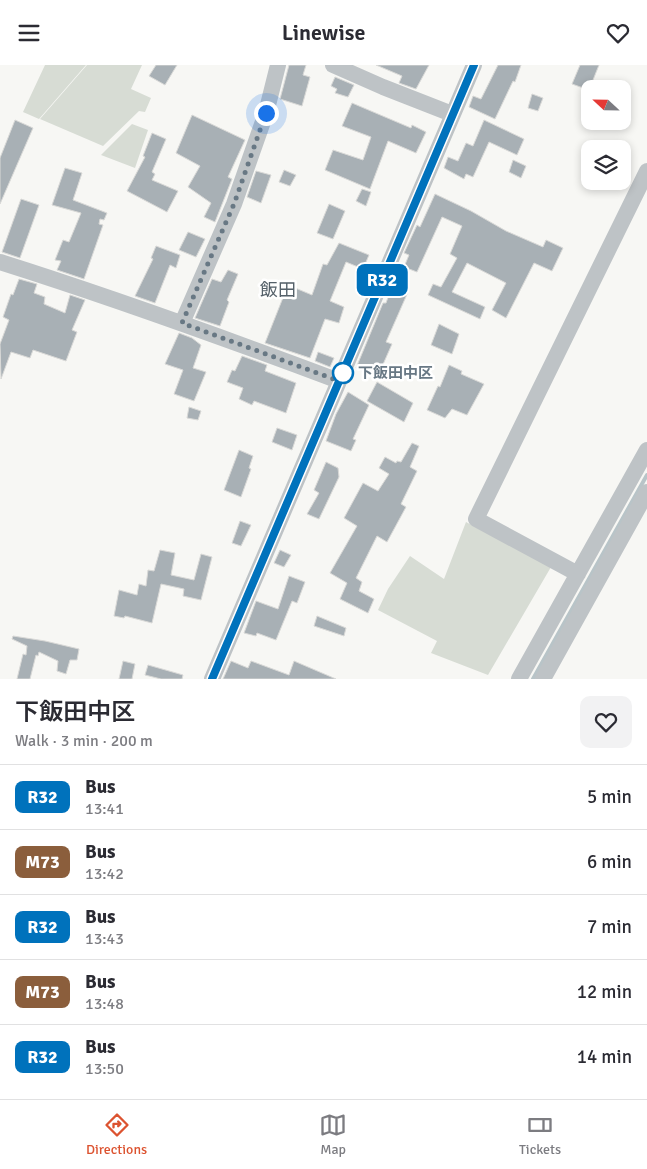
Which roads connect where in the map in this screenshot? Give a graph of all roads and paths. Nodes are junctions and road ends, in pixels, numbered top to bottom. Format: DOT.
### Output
graph roads {
  1 [pos="278,65"];
  2 [pos="333,65"];
  3 [pos="474,65"];
  4 [pos="452,114"];
  5 [pos="647,171"];
  6 [pos="0,262"];
  7 [pos="182,323"];
  8 [pos="339,381"];
  9 [pos="647,450"];
  10 [pos="647,492"];
  11 [pos="578,574"];
  12 [pos="212,679"];
  13 [pos="519,679"];
  14 [pos="543,679"];
  1 -- 7 [label="street"];
  2 -- 4 [label="street"];
  3 -- 4 [label="street"];
  4 -- 8 [label="street"];
  5 -- 11 [label="street"];
  6 -- 7 [label="street"];
  7 -- 8 [label="street"];
  8 -- 12 [label="street"];
  9 -- 11 [label="street"];
  10 -- 14 [label="street"];
  11 -- 13 [label="street"];
}
